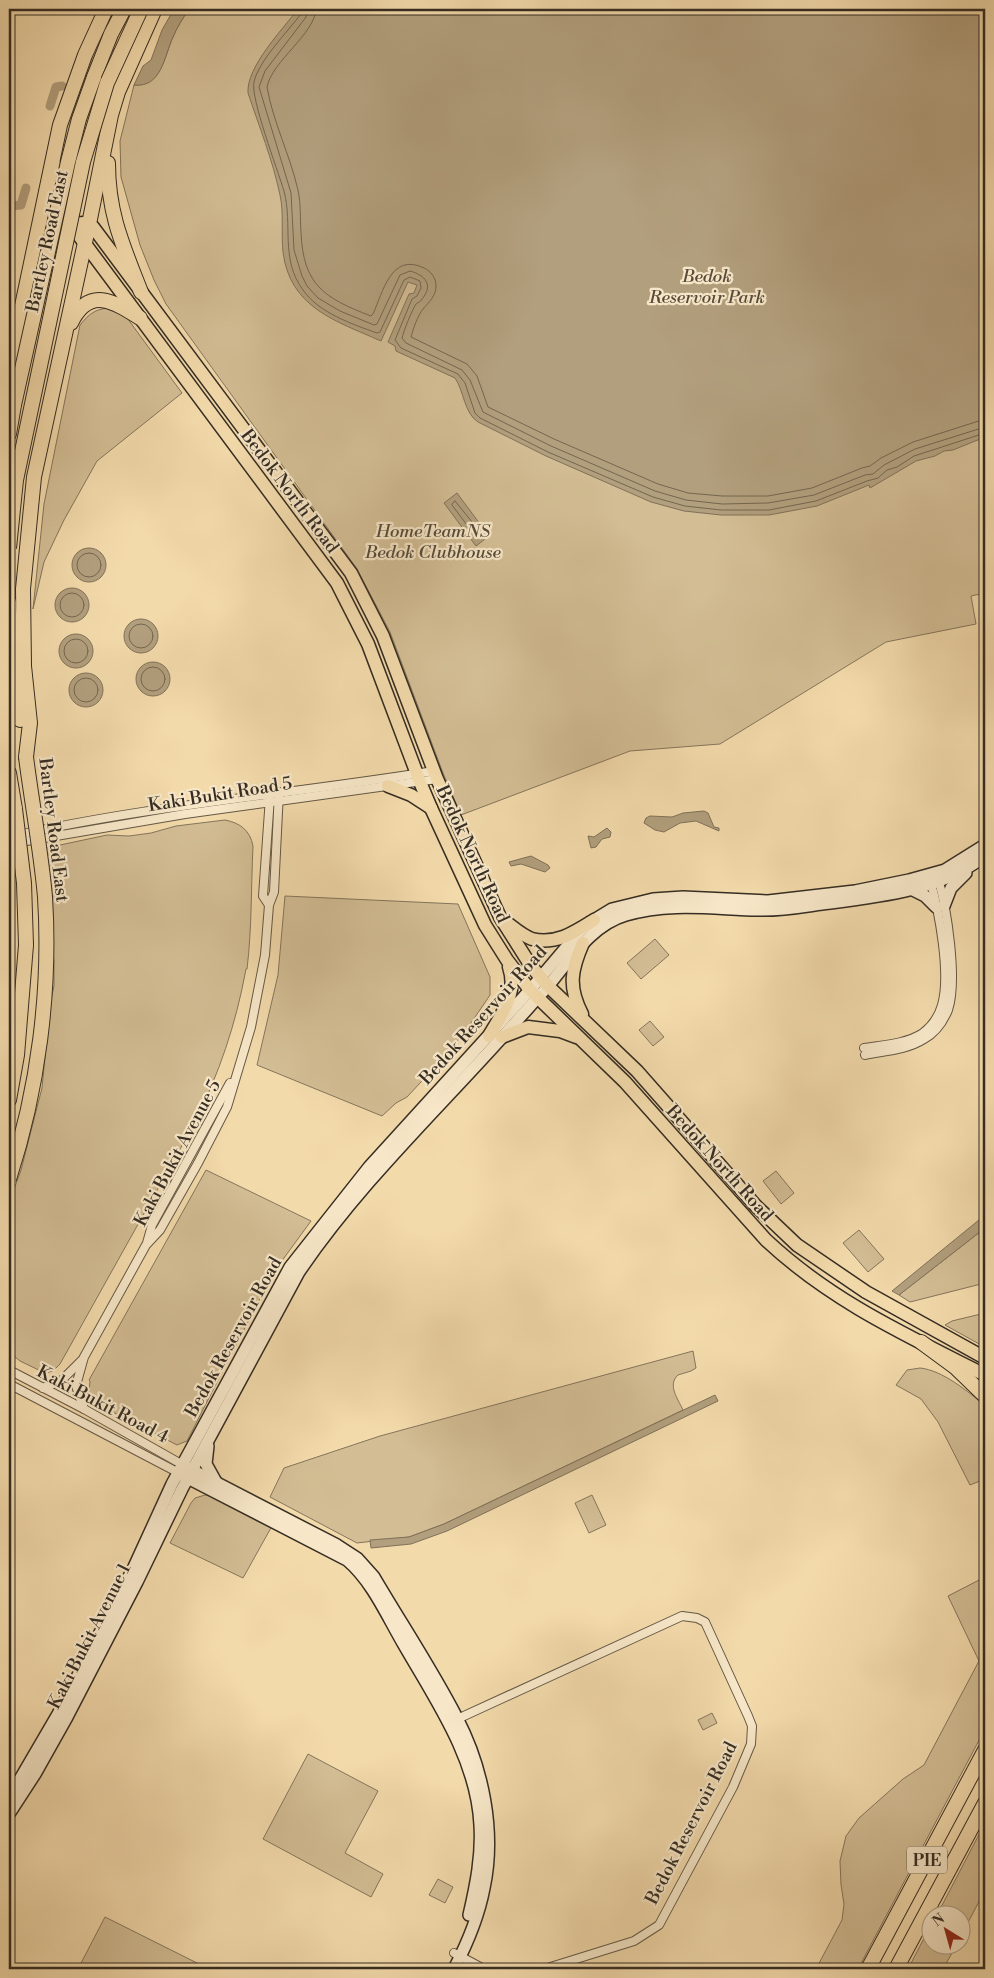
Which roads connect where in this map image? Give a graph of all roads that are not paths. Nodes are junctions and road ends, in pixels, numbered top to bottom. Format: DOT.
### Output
graph roads {
  1 [pos="106,9"];
  2 [pos="124,9"];
  3 [pos="141,9"];
  4 [pos="156,9"];
  5 [pos="107,140"];
  6 [pos="53,152"];
  7 [pos="70,222"];
  8 [pos="89,224"];
  9 [pos="84,244"];
  10 [pos="33,250"];
  11 [pos="142,292"];
  12 [pos="140,318"];
  13 [pos="66,333"];
  14 [pos="9,368"];
  15 [pos="9,434"];
  16 [pos="331,547"];
  17 [pos="9,548"];
  18 [pos="328,570"];
  19 [pos="9,602"];
  20 [pos="26,757"];
  21 [pos="9,773"];
  22 [pos="436,775"];
  23 [pos="418,777"];
  24 [pos="388,786"];
  25 [pos="275,792"];
  26 [pos="279,800"];
  27 [pos="270,802"];
  28 [pos="432,808"];
  29 [pos="9,837"];
  30 [pos="9,844"];
  31 [pos="985,845"];
  32 [pos="984,857"];
  33 [pos="934,879"];
  34 [pos="911,889"];
  35 [pos="269,905"];
  36 [pos="940,907"];
  37 [pos="500,917"];
  38 [pos="594,920"];
  39 [pos="584,943"];
  40 [pos="507,960"];
  41 [pos="544,982"];
  42 [pos="534,994"];
  43 [pos="587,1023"];
  44 [pos="489,1036"];
  45 [pos="502,1037"];
  46 [pos="580,1039"];
  47 [pos="9,1100"];
  48 [pos="9,1179"];
  49 [pos="922,1342"];
  50 [pos="84,1357"];
  51 [pos="985,1358"];
  52 [pos="9,1370"];
  53 [pos="985,1375"];
  54 [pos="9,1384"];
  55 [pos="43,1388"];
  56 [pos="985,1396"];
  57 [pos="84,1409"];
  58 [pos="210,1435"];
  59 [pos="185,1472"];
  60 [pos="217,1484"];
  61 [pos="453,1721"];
  62 [pos="985,1750"];
  63 [pos="9,1798"];
  64 [pos="985,1803"];
  65 [pos="9,1814"];
  66 [pos="457,1955"];
  67 [pos="445,1969"];
  68 [pos="454,1969"];
  69 [pos="484,1969"];
  70 [pos="544,1969"];
  71 [pos="868,1969"];
  72 [pos="896,1969"];
  1 -- 6 [label="highway"];
  2 -- 15 [label="highway, Bartley Road East, bridge"];
  3 -- 17 [label="highway, Bartley Road East, bridge"];
  4 -- 5 [label="highway"];
  5 -- 8 [label="highway"];
  5 -- 11 [label="highway"];
  6 -- 7 [label="main road, Bedok North Road"];
  6 -- 10 [label="highway"];
  7 -- 8 [label="main road"];
  7 -- 9 [label="main road, Bedok North Road"];
  7 -- 10 [label="main road"];
  8 -- 9 [label="highway"];
  8 -- 11 [label="main road, Bedok North Road"];
  9 -- 12 [label="main road, Bedok North Road"];
  9 -- 13 [label="highway"];
  10 -- 14 [label="highway"];
  11 -- 16 [label="main road, Bedok North Road"];
  12 -- 13 [label="highway"];
  12 -- 18 [label="main road, Bedok North Road"];
  13 -- 20 [label="highway"];
  16 -- 18 [label="main road"];
  16 -- 22 [label="main road, Bedok North Road"];
  18 -- 23 [label="main road, Bedok North Road"];
  19 -- 20 [label="highway, Bartley Road East"];
  20 -- 48 [label="highway, Bartley Road East, bridge"];
  21 -- 47 [label="highway, Bartley Road East, bridge"];
  22 -- 23 [label="street, Kaki Bukit Road 5"];
  22 -- 37 [label="main road, Bedok North Road"];
  23 -- 24 [label="street, Kaki Bukit Road 5"];
  23 -- 25 [label="street, Kaki Bukit Road 5"];
  23 -- 28 [label="main road, Bedok North Road"];
  24 -- 26 [label="street, Kaki Bukit Road 5"];
  24 -- 28 [label="main road"];
  25 -- 26 [label="street, Kaki Bukit Avenue 5"];
  25 -- 27 [label="street, Kaki Bukit Avenue 5"];
  25 -- 29 [label="street, Kaki Bukit Road 5"];
  26 -- 27 [label="street, Kaki Bukit Road 5"];
  26 -- 35 [label="street, Kaki Bukit Avenue 5"];
  27 -- 30 [label="street, Kaki Bukit Road 5"];
  27 -- 35 [label="street, Kaki Bukit Avenue 5"];
  28 -- 40 [label="main road, Bedok North Road"];
  31 -- 33 [label="main road, Bedok Reservoir Road"];
  32 -- 33 [label="main road, Bedok Reservoir Road"];
  32 -- 36 [label="main road"];
  33 -- 34 [label="main road, Bedok Reservoir Road"];
  33 -- 36 [label="street"];
  33 -- 38 [label="main road, Bedok Reservoir Road"];
  34 -- 36 [label="main road"];
  34 -- 39 [label="main road, Bedok Reservoir Road"];
  35 -- 50 [label="street, Kaki Bukit Avenue 5"];
  36 -- 36 [label="street"];
  37 -- 38 [label="main road"];
  37 -- 41 [label="main road, Bedok North Road"];
  38 -- 41 [label="main road, Bedok Reservoir Road"];
  39 -- 41 [label="main road, Bedok Reservoir Road"];
  39 -- 43 [label="main road"];
  40 -- 42 [label="main road, Bedok North Road"];
  40 -- 44 [label="main road"];
  41 -- 42 [label="main road, Bedok Reservoir Road"];
  41 -- 43 [label="main road, Bedok North Road"];
  42 -- 44 [label="main road, Bedok Reservoir Road"];
  42 -- 45 [label="main road, Bedok Reservoir Road"];
  42 -- 46 [label="main road, Bedok North Road"];
  43 -- 51 [label="main road, Bedok North Road"];
  44 -- 59 [label="main road, Bedok Reservoir Road"];
  45 -- 46 [label="main road"];
  45 -- 58 [label="main road, Bedok Reservoir Road"];
  46 -- 49 [label="main road, Bedok North Road"];
  49 -- 53 [label="main road, Bedok North Road"];
  49 -- 56 [label="highway"];
  50 -- 55 [label="street"];
  50 -- 57 [label="street"];
  52 -- 55 [label="street, Kaki Bukit Road 4"];
  54 -- 59 [label="street, Kaki Bukit Road 4"];
  55 -- 57 [label="street, Kaki Bukit Road 4"];
  57 -- 59 [label="street, Kaki Bukit Road 4"];
  58 -- 59 [label="main road, Bedok Reservoir Road"];
  58 -- 60 [label="main road"];
  59 -- 60 [label="main road"];
  59 -- 61 [label="main road"];
  59 -- 63 [label="main road, Kaki Bukit Avenue 1"];
  59 -- 65 [label="main road, Kaki Bukit Avenue 1"];
  60 -- 61 [label="main road"];
  61 -- 66 [label="main road"];
  61 -- 70 [label="street, Bedok Reservoir Road"];
  62 -- 71 [label="highway, PIE"];
  64 -- 72 [label="highway, PIE"];
  66 -- 67 [label="main road"];
  66 -- 68 [label="main road"];
  66 -- 69 [label="street"];
}
